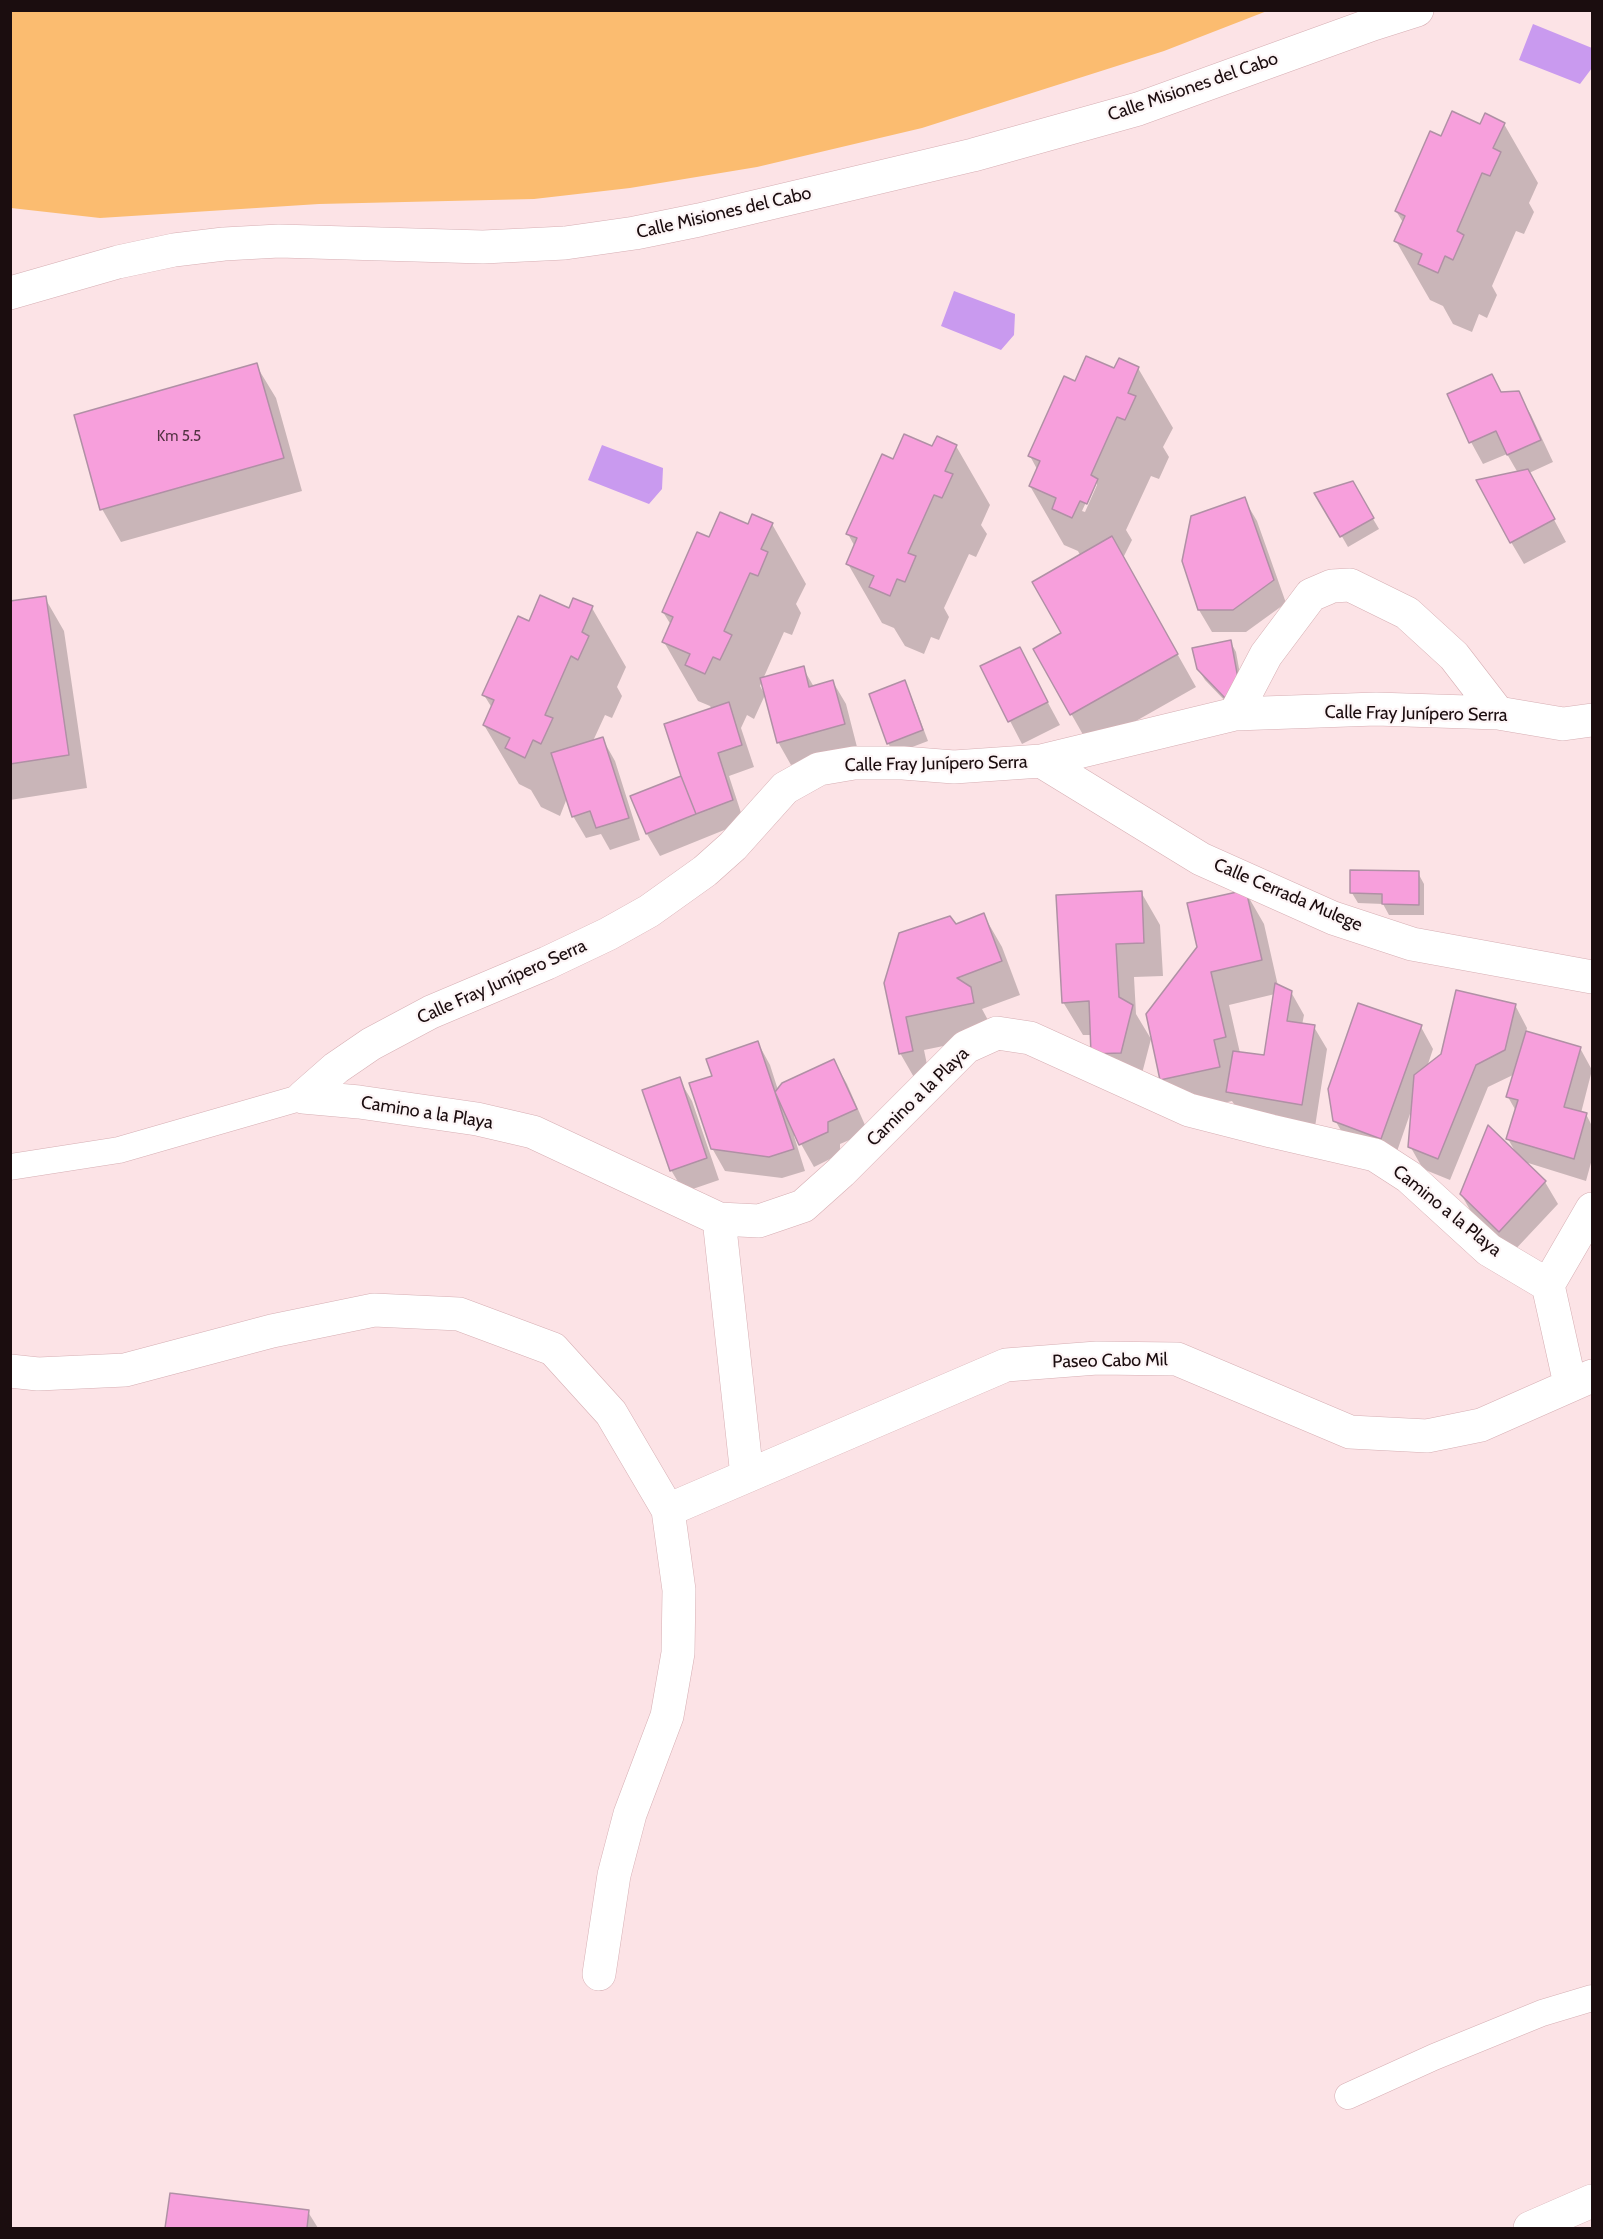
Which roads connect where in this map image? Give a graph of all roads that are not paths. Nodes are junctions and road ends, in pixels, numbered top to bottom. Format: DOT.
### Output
graph roads {
  1 [pos="1417,10"];
  2 [pos="10,293"];
  3 [pos="1498,713"];
  4 [pos="1235,714"];
  5 [pos="1593,720"];
  6 [pos="1041,761"];
  7 [pos="1593,977"];
  8 [pos="303,1097"];
  9 [pos="10,1167"];
  10 [pos="1593,1209"];
  11 [pos="719,1219"];
  12 [pos="1548,1285"];
  13 [pos="10,1371"];
  14 [pos="1581,1380"];
  15 [pos="747,1476"];
  16 [pos="668,1510"];
  17 [pos="599,1974"];
  18 [pos="1593,1998"];
  19 [pos="1348,2096"];
  20 [pos="1593,2201"];
  21 [pos="1530,2229"];
  1 -- 2 [label="street, Calle Misiones del Cabo"];
  3 -- 4 [label="street, Calle Fray Junípero Serra"];
  3 -- 4 [label="street"];
  3 -- 5 [label="street, Calle Fray Junípero Serra"];
  4 -- 6 [label="street, Calle Fray Junípero Serra"];
  6 -- 7 [label="street, Calle Cerrada Mulege"];
  6 -- 8 [label="street, Calle Fray Junípero Serra"];
  8 -- 9 [label="lane"];
  8 -- 11 [label="street, Camino a la Playa"];
  10 -- 12 [label="street"];
  11 -- 12 [label="street, Camino a la Playa"];
  11 -- 15 [label="street"];
  12 -- 14 [label="street"];
  13 -- 16 [label="street"];
  14 -- 15 [label="street, Paseo Cabo Mil"];
  15 -- 16 [label="street, Paseo Cabo Mil"];
  16 -- 17 [label="street"];
  18 -- 19 [label="lane"];
  20 -- 21 [label="street"];
}
